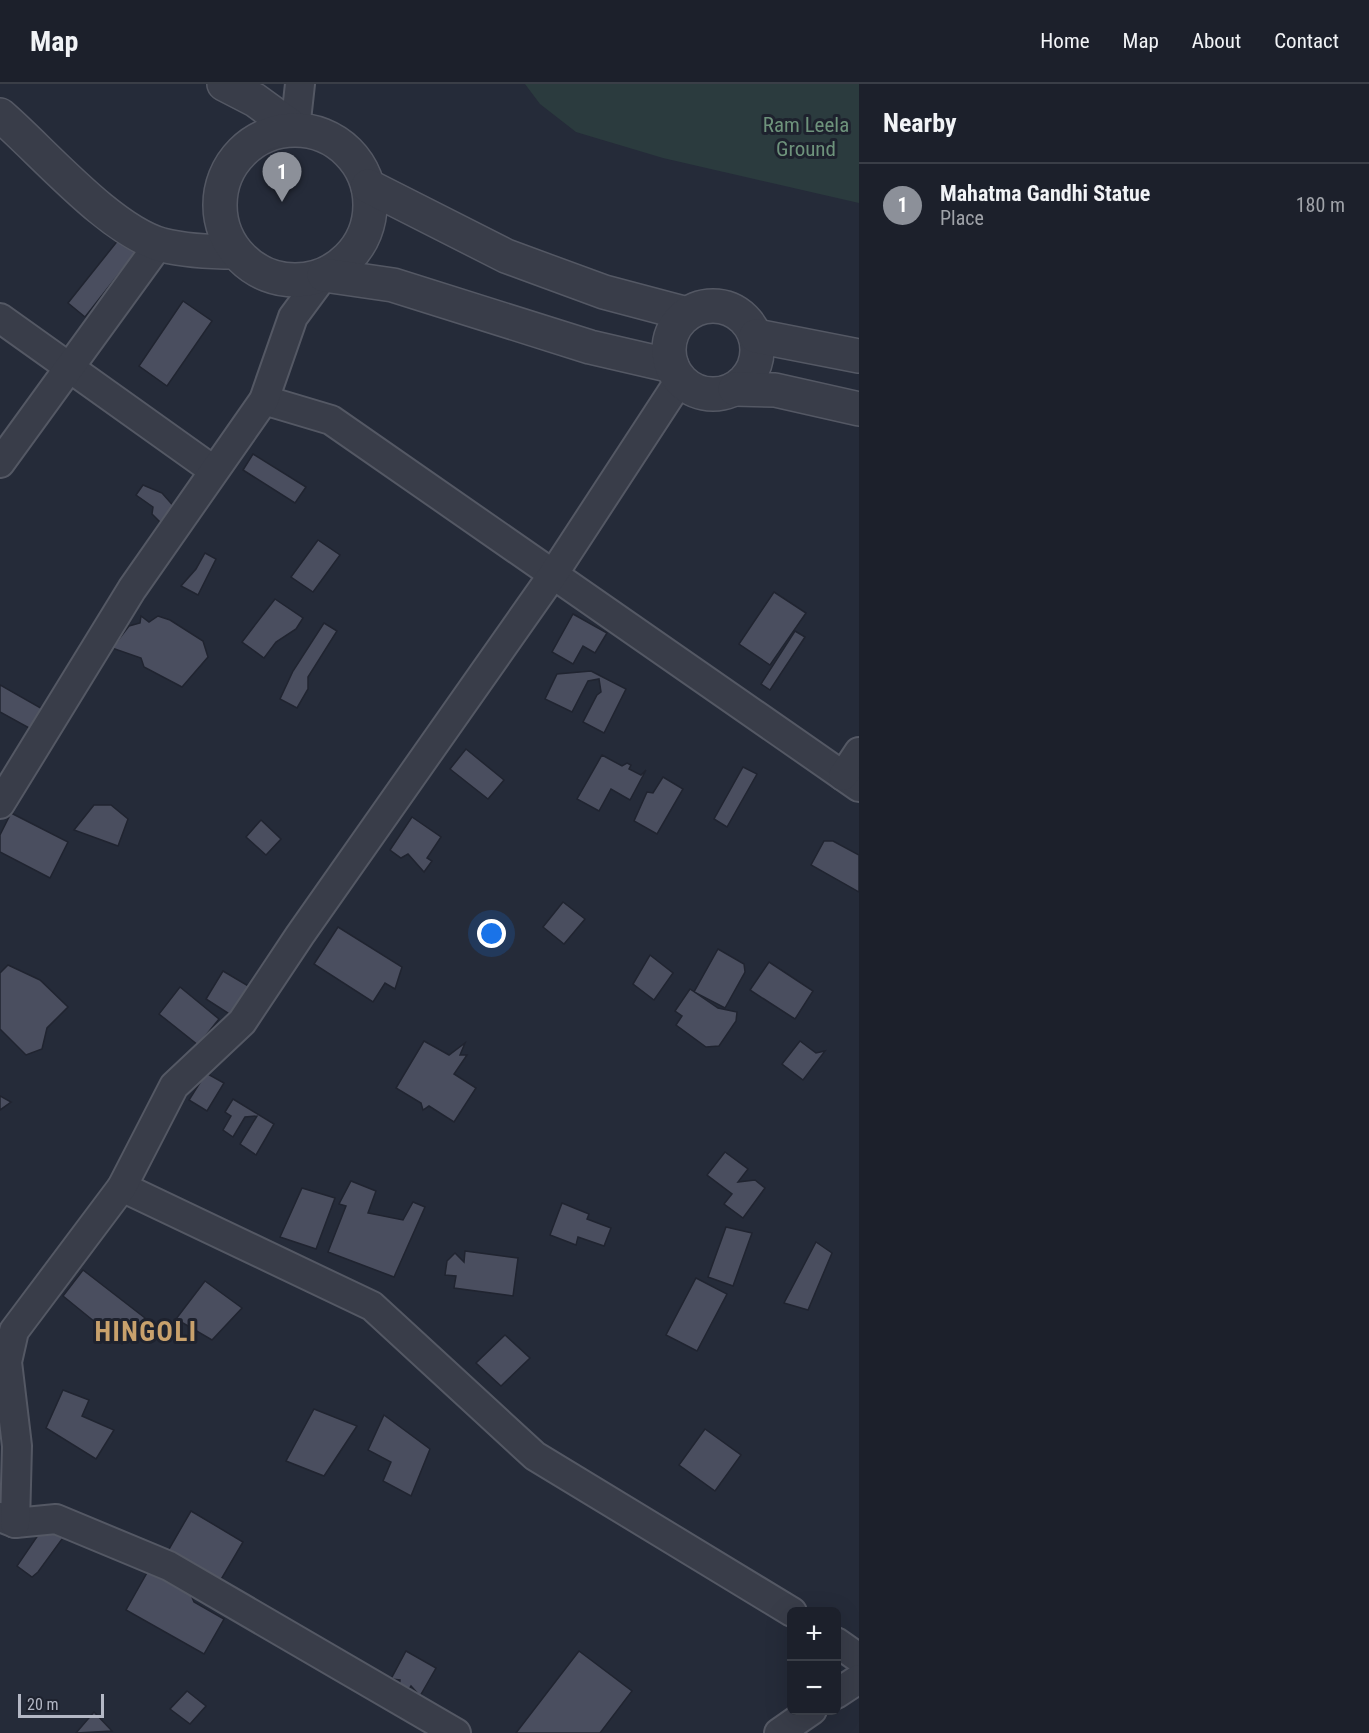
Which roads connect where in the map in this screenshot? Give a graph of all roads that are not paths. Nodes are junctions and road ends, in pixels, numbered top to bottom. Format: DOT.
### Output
graph roads {
  1 [pos="224,84"];
  2 [pos="300,84"];
  3 [pos="0,116"];
  4 [pos="295,129"];
  5 [pos="368,186"];
  6 [pos="159,244"];
  7 [pos="235,252"];
  8 [pos="324,275"];
  9 [pos="687,314"];
  10 [pos="0,318"];
  11 [pos="756,336"];
  12 [pos="859,356"];
  13 [pos="70,368"];
  14 [pos="676,373"];
  15 [pos="735,389"];
  16 [pos="264,400"];
  17 [pos="859,409"];
  18 [pos="0,463"];
  19 [pos="213,470"];
  20 [pos="552,576"];
  21 [pos="859,752"];
  22 [pos="851,782"];
  23 [pos="0,804"];
  24 [pos="122,1187"];
  25 [pos="8,1520"];
  26 [pos="787,1608"];
  27 [pos="841,1645"];
  28 [pos="859,1658"];
  29 [pos="859,1679"];
  30 [pos="841,1691"];
  31 [pos="805,1715"];
  32 [pos="456,1733"];
  33 [pos="779,1733"];
  1 -- 4 [label="street"];
  2 -- 4 [label="street"];
  3 -- 6 [label="street"];
  4 -- 5 [label="street"];
  4 -- 7 [label="street"];
  5 -- 8 [label="street"];
  5 -- 9 [label="street"];
  6 -- 7 [label="street"];
  6 -- 13 [label="street"];
  7 -- 8 [label="street"];
  8 -- 14 [label="street"];
  8 -- 16 [label="street"];
  9 -- 11 [label="street"];
  9 -- 14 [label="street"];
  10 -- 13 [label="street"];
  11 -- 12 [label="street"];
  11 -- 15 [label="street"];
  13 -- 18 [label="street"];
  13 -- 19 [label="street"];
  14 -- 15 [label="street"];
  14 -- 20 [label="street"];
  15 -- 17 [label="street"];
  16 -- 19 [label="street"];
  16 -- 20 [label="street"];
  19 -- 23 [label="street"];
  20 -- 22 [label="street"];
  20 -- 24 [label="street"];
  21 -- 22 [label="street"];
  24 -- 25 [label="street"];
  24 -- 26 [label="street"];
  25 -- 32 [label="street"];
  27 -- 28 [label="street"];
  29 -- 30 [label="street"];
  31 -- 33 [label="street"];
}
